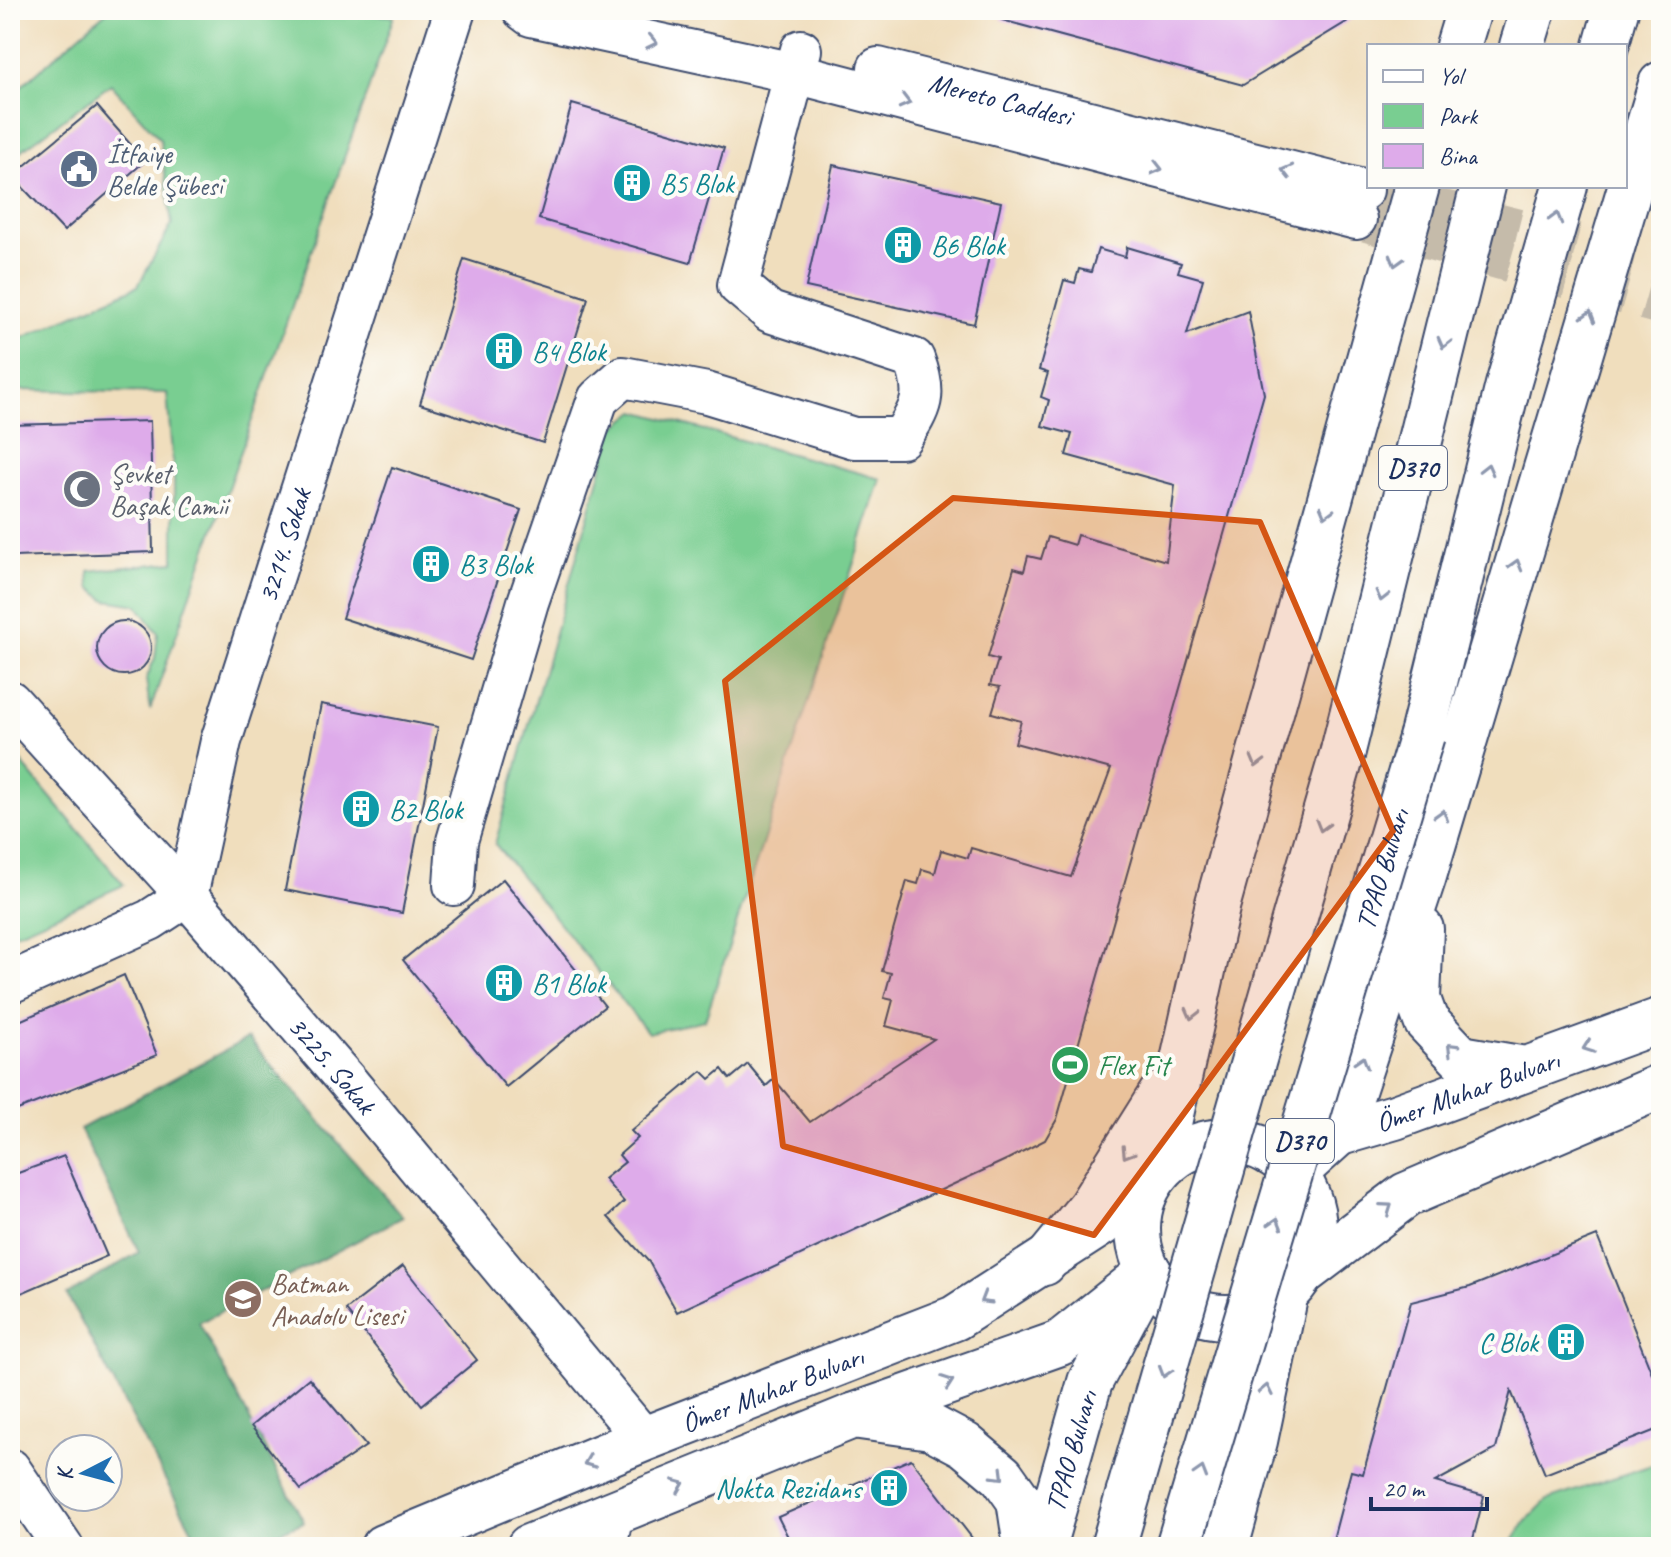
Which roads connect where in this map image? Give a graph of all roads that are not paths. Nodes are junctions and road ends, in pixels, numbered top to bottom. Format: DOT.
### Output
graph roads {
  1 [pos="455,10"];
  2 [pos="523,10"];
  3 [pos="637,10"];
  4 [pos="1469,10"];
  5 [pos="1533,10"];
  6 [pos="1616,10"];
  7 [pos="1459,44"];
  8 [pos="1523,44"];
  9 [pos="1607,44"];
  10 [pos="798,61"];
  11 [pos="1661,84"];
  12 [pos="1416,188"];
  13 [pos="1483,188"];
  14 [pos="1564,188"];
  15 [pos="1359,204"];
  16 [pos="10,701"];
  17 [pos="1424,876"];
  18 [pos="454,885"];
  19 [pos="187,896"];
  20 [pos="10,983"];
  21 [pos="1661,1020"];
  22 [pos="1180,1061"];
  23 [pos="1525,1069"];
  24 [pos="1661,1086"];
  25 [pos="1339,1133"];
  26 [pos="1283,1163"];
  27 [pos="1151,1185"];
  28 [pos="1044,1263"];
  29 [pos="1149,1272"];
  30 [pos="1295,1283"];
  31 [pos="853,1416"];
  32 [pos="644,1439"];
  33 [pos="10,1469"];
  34 [pos="610,1529"];
  35 [pos="63,1547"];
  36 [pos="383,1547"];
  37 [pos="529,1547"];
  38 [pos="1026,1547"];
  39 [pos="1043,1547"];
  40 [pos="1113,1547"];
  41 [pos="1178,1547"];
  42 [pos="1226,1547"];
  1 -- 19 [label="street, 3214. Sokak"];
  2 -- 10 [label="street, one-way"];
  3 -- 10 [label="street, Mereto Caddesi"];
  4 -- 7 [label="main road"];
  5 -- 8 [label="main road"];
  6 -- 9 [label="main road"];
  10 -- 15 [label="street, Mereto Caddesi"];
  10 -- 18 [label="street"];
  17 -- 11 [label="main road, TPAO Bulvarı, one-way"];
  12 -- 22 [label="main road, one-way"];
  13 -- 40 [label="main road, D370, one-way, bridge"];
  41 -- 14 [label="main road, TPAO Bulvarı / D370, one-way, bridge"];
  16 -- 19 [label="street, 3225. Sokak"];
  23 -- 17 [label="main road, one-way"];
  25 -- 17 [label="main road, TPAO Bulvarı, one-way"];
  19 -- 20 [label="street"];
  19 -- 32 [label="street, 3225. Sokak"];
  21 -- 23 [label="main road, Ömer Muhar Bulvarı, one-way"];
  22 -- 27 [label="main road"];
  22 -- 28 [label="main road, one-way"];
  23 -- 25 [label="main road, Ömer Muhar Bulvarı"];
  30 -- 24 [label="main road, one-way"];
  25 -- 26 [label="main road, Ömer Muhar Bulvarı"];
  26 -- 27 [label="main road"];
  26 -- 30 [label="main road"];
  27 -- 28 [label="main road, Ömer Muhar Bulvarı"];
  27 -- 29 [label="main road"];
  28 -- 32 [label="main road, Ömer Muhar Bulvarı, one-way"];
  29 -- 30 [label="main road"];
  31 -- 29 [label="main road, Ömer Muhar Bulvarı, one-way"];
  29 -- 39 [label="main road, TPAO Bulvarı"];
  42 -- 30 [label="main road, one-way"];
  34 -- 31 [label="main road, Ömer Muhar Bulvarı, one-way"];
  31 -- 38 [label="main road, one-way"];
  32 -- 36 [label="main road, Ömer Muhar Bulvarı, one-way"];
  33 -- 35 [label="street"];
  34 -- 37 [label="main road, Ömer Muhar Bulvarı"];
}
